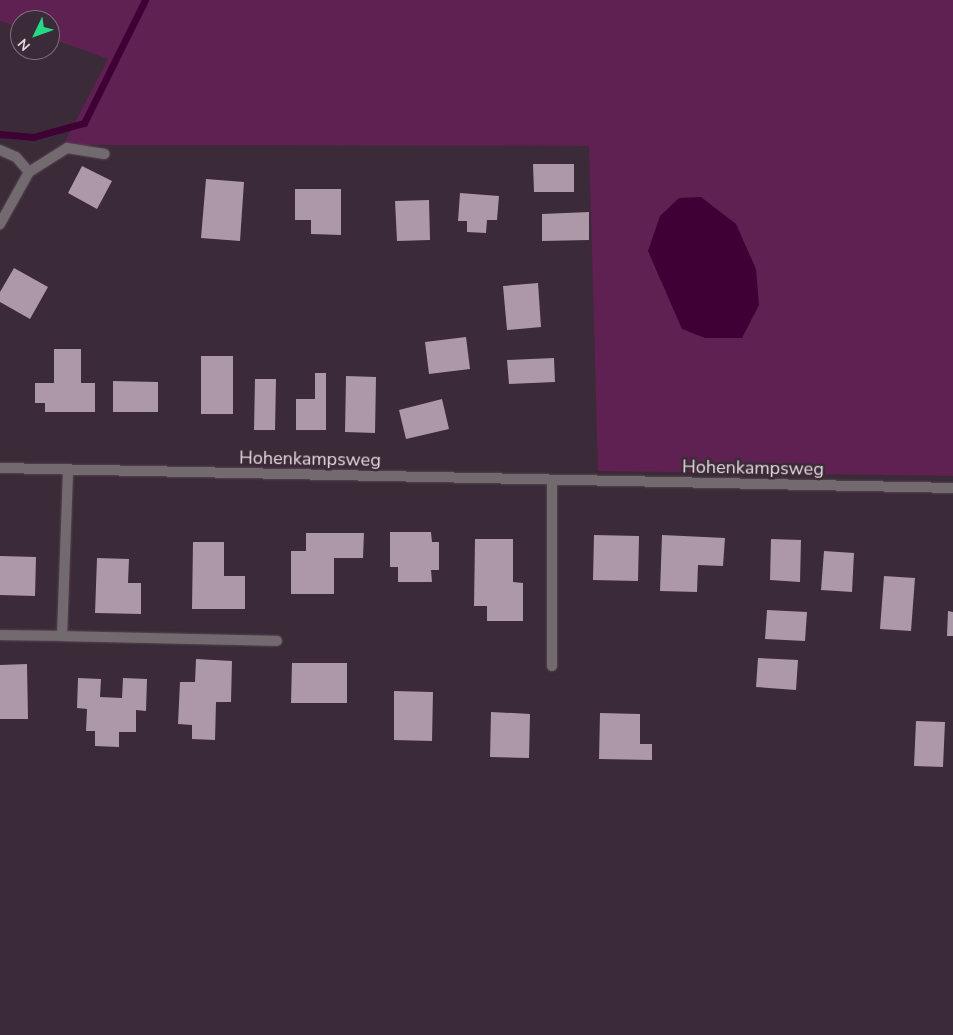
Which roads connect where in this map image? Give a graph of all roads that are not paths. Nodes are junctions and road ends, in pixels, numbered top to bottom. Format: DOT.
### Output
graph roads {
  1 [pos="0,150"];
  2 [pos="105,154"];
  3 [pos="29,172"];
  4 [pos="0,224"];
  5 [pos="0,468"];
  6 [pos="68,470"];
  7 [pos="552,481"];
  8 [pos="953,488"];
  9 [pos="0,635"];
  10 [pos="62,636"];
  11 [pos="277,641"];
  12 [pos="552,666"];
  1 -- 3 [label="street"];
  2 -- 3 [label="street"];
  3 -- 4 [label="street"];
  5 -- 6 [label="street, Hohenkampsweg"];
  6 -- 7 [label="street, Hohenkampsweg"];
  6 -- 10 [label="street"];
  7 -- 8 [label="street, Hohenkampsweg"];
  7 -- 12 [label="street"];
  9 -- 10 [label="street"];
  10 -- 11 [label="street"];
}
